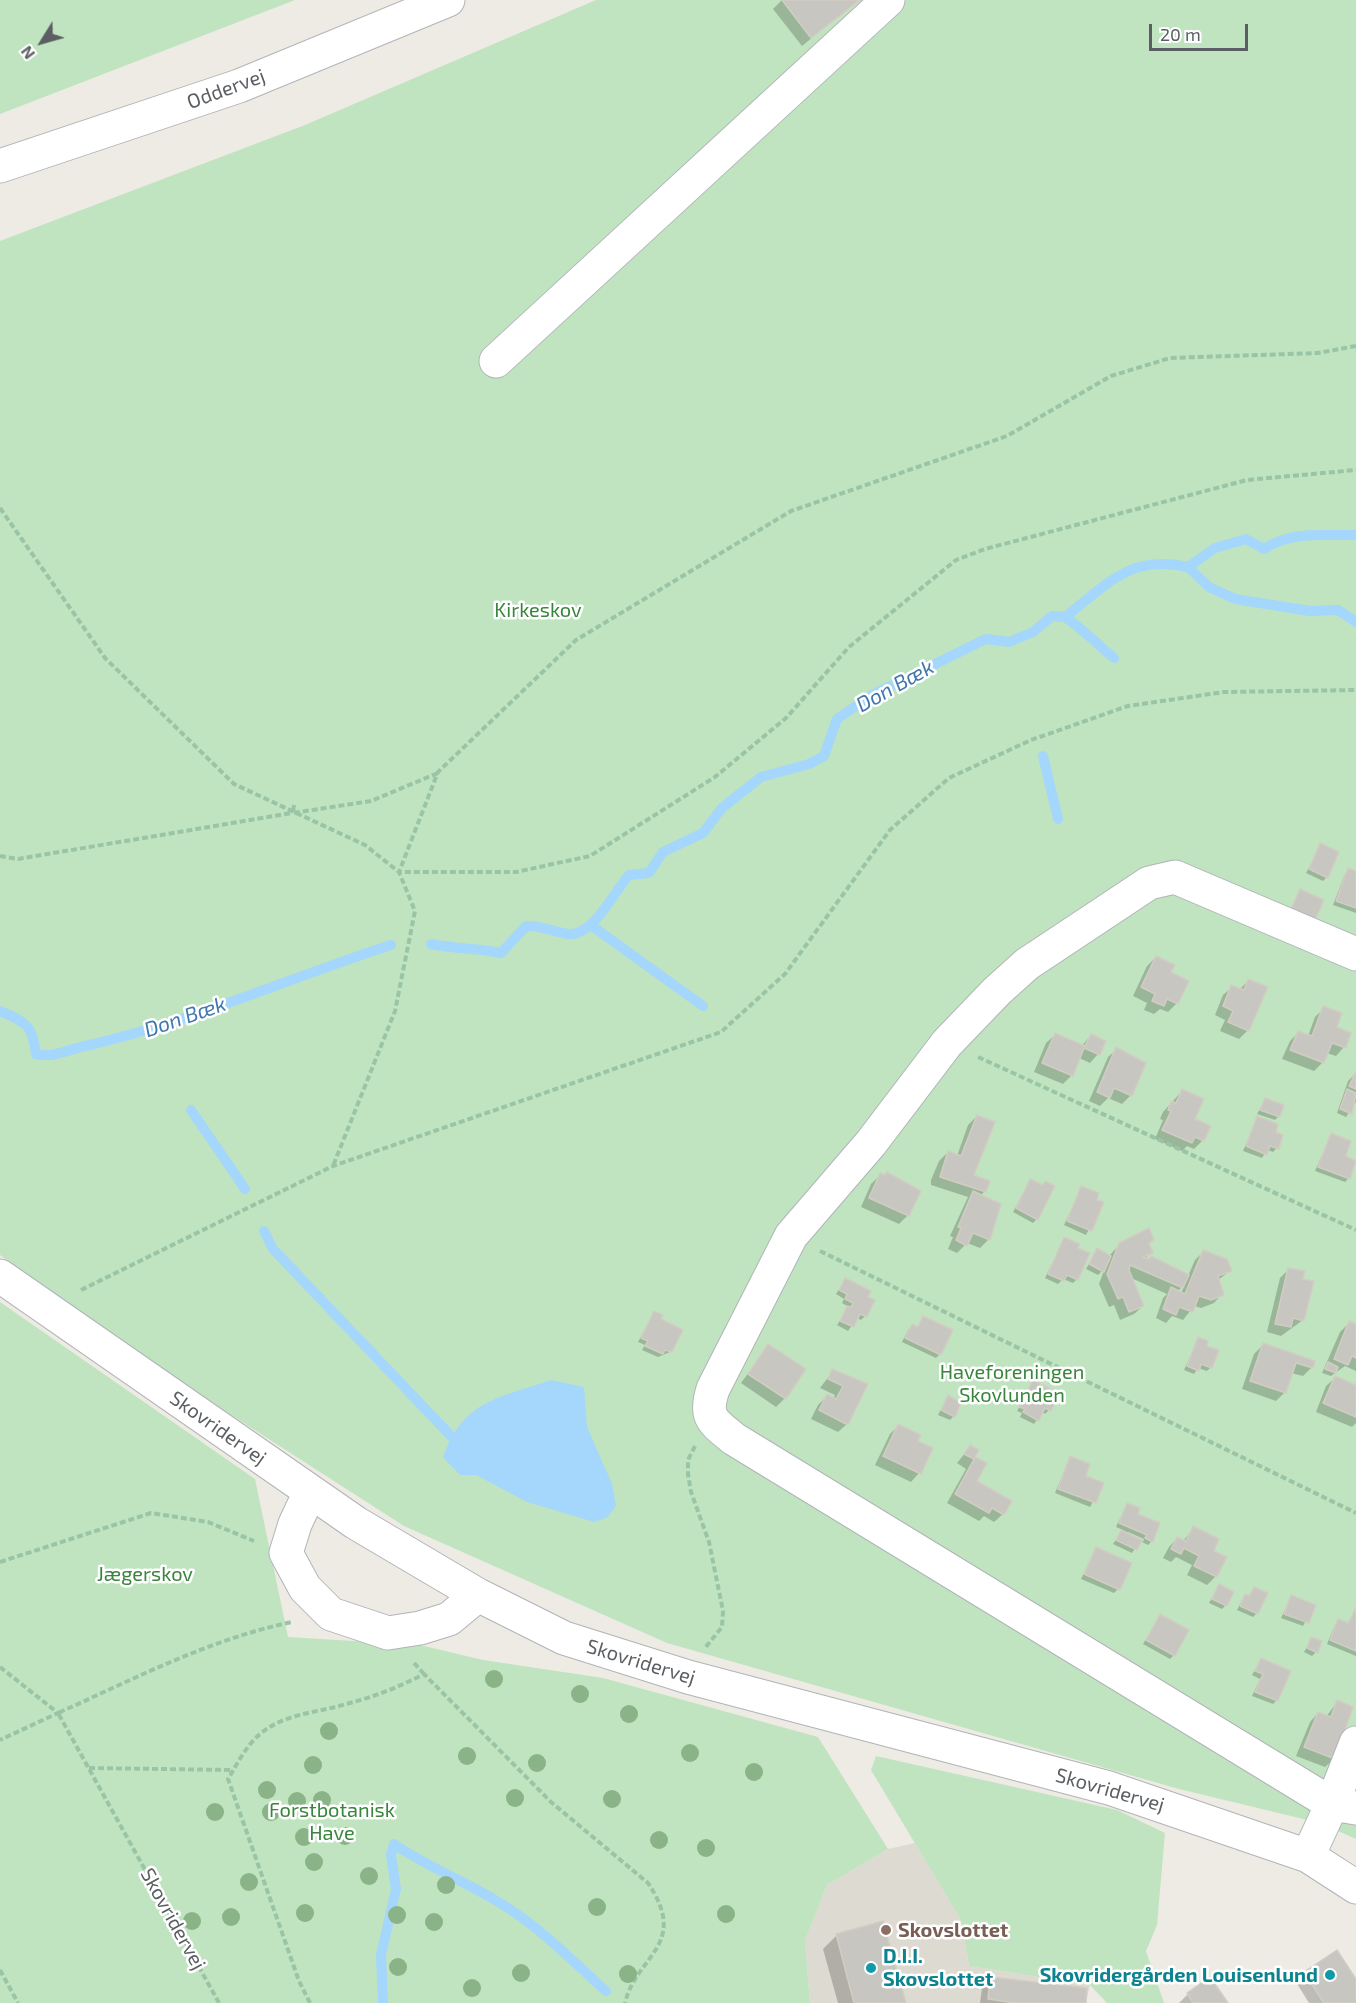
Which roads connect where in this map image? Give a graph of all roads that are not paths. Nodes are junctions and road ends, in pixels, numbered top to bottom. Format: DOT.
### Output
graph roads {
  1 [pos="448,0"];
  2 [pos="888,0"];
  3 [pos="0,166"];
  4 [pos="496,361"];
  5 [pos="1356,954"];
  6 [pos="0,1276"];
  7 [pos="310,1492"];
  8 [pos="478,1595"];
  9 [pos="1356,1743"];
  10 [pos="1344,1806"];
  11 [pos="1308,1856"];
  12 [pos="1356,1887"];
  1 -- 3 [label="street, Oddervej"];
  2 -- 4 [label="street"];
  5 -- 10 [label="street"];
  6 -- 7 [label="street, Skovridervej"];
  7 -- 8 [label="street, Skovridervej"];
  7 -- 8 [label="street"];
  8 -- 11 [label="street, Skovridervej"];
  9 -- 10 [label="street"];
  10 -- 11 [label="street"];
  11 -- 12 [label="street, Skovridervej"];
}
